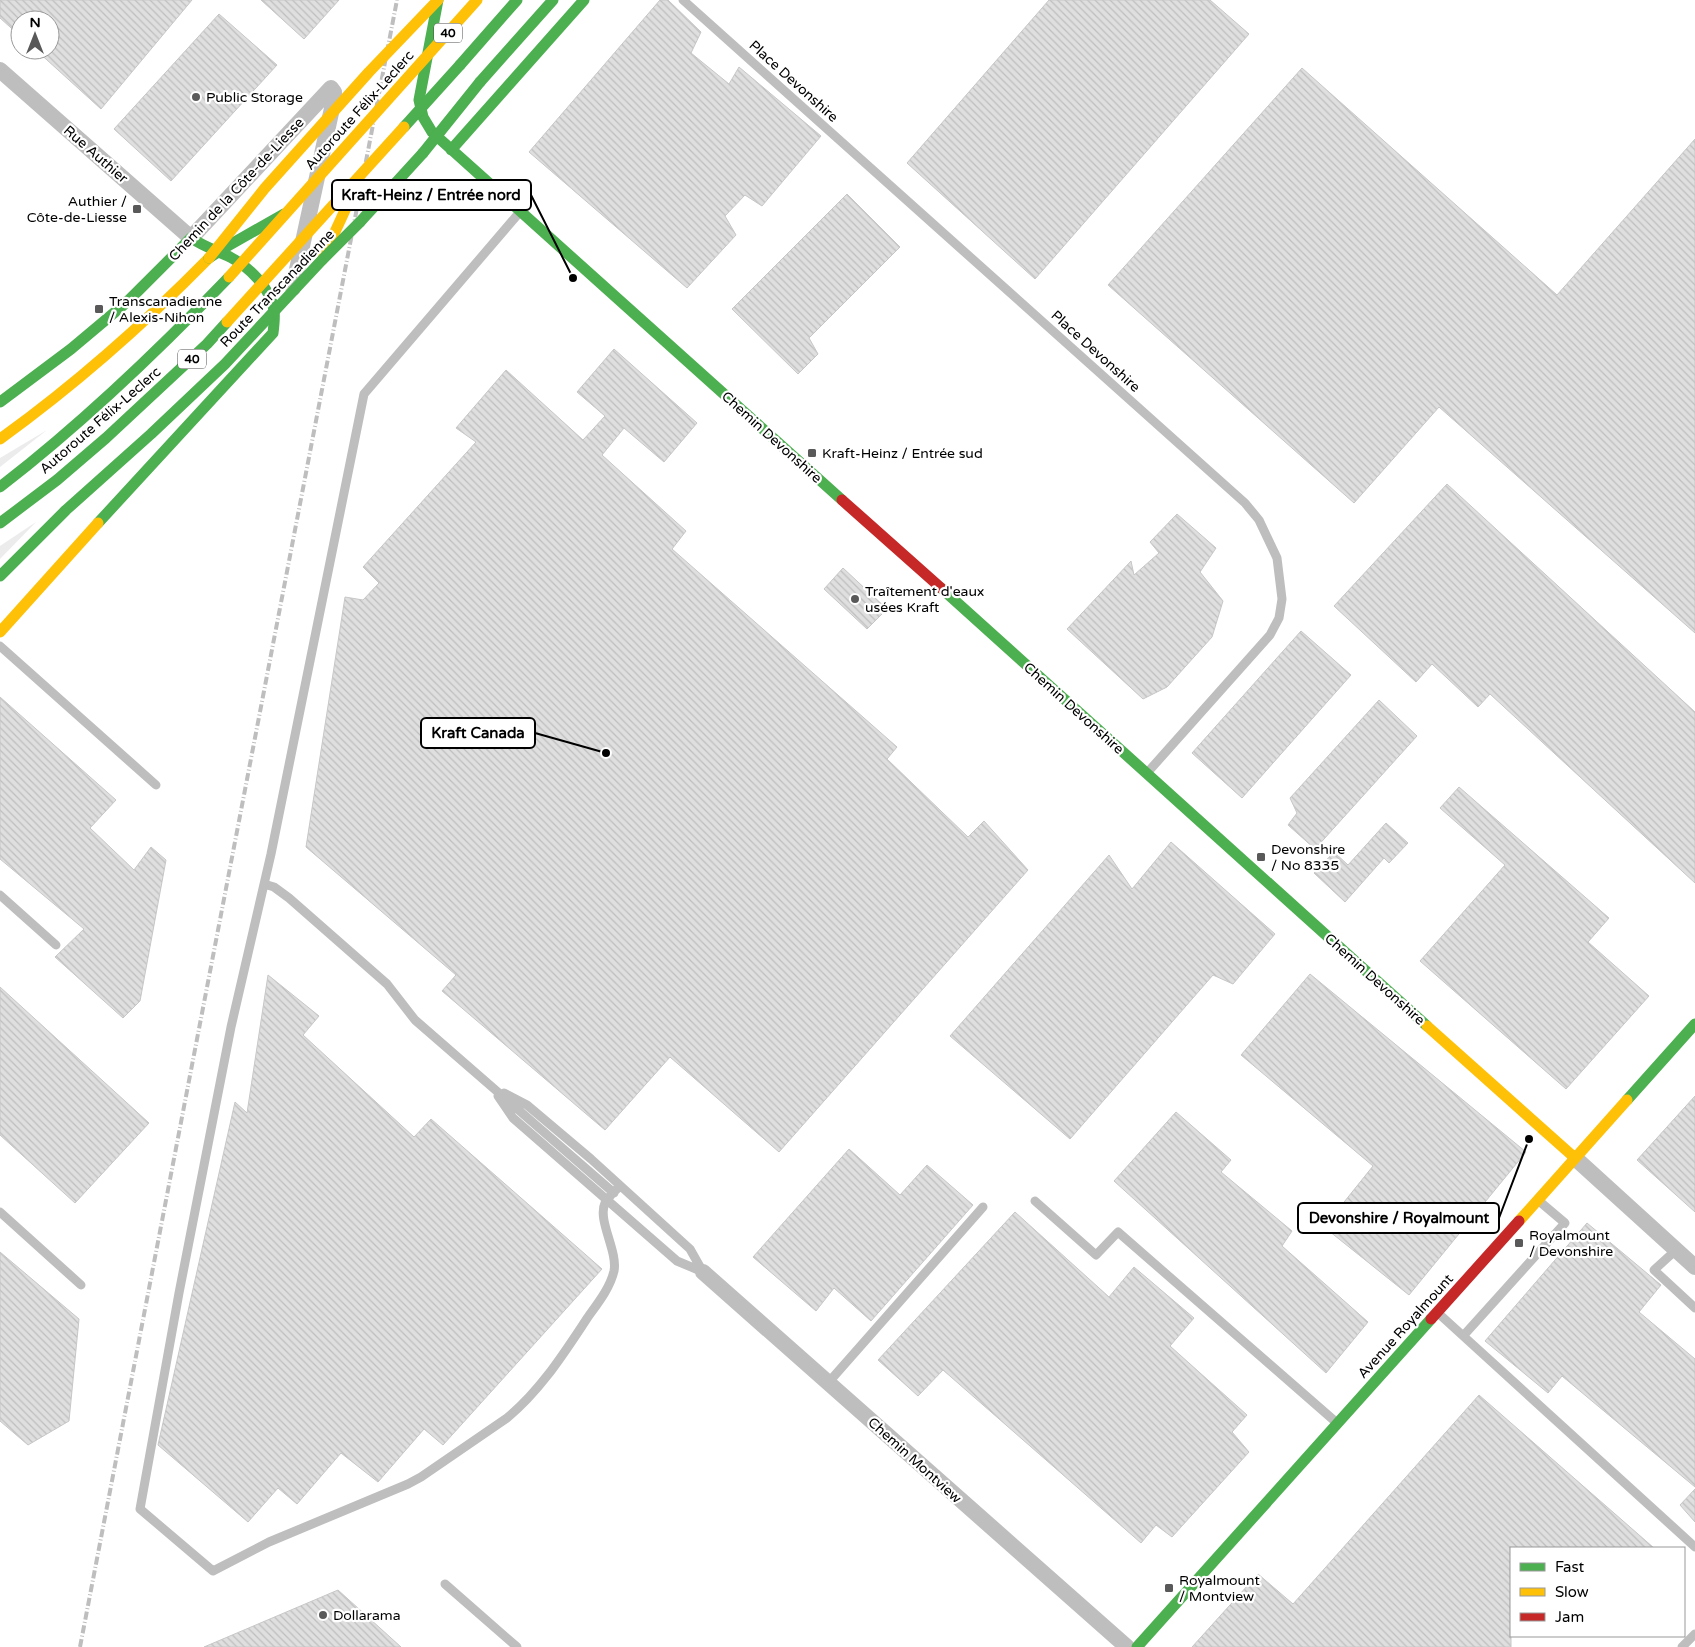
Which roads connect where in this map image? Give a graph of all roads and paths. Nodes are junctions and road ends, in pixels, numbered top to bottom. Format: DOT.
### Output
graph roads {
  1 [pos="438,0"];
  2 [pos="478,0"];
  3 [pos="517,0"];
  4 [pos="553,0"];
  5 [pos="584,0"];
  6 [pos="683,0"];
  7 [pos="0,70"];
  8 [pos="314,106"];
  9 [pos="332,111"];
  10 [pos="451,150"];
  11 [pos="363,173"];
  12 [pos="290,210"];
  13 [pos="520,211"];
  14 [pos="191,238"];
  15 [pos="209,258"];
  16 [pos="322,260"];
  17 [pos="273,333"];
  18 [pos="0,402"];
  19 [pos="0,439"];
  20 [pos="0,486"];
  21 [pos="0,523"];
  22 [pos="0,576"];
  23 [pos="0,632"];
  24 [pos="0,646"];
  25 [pos="1146,774"];
  26 [pos="156,785"];
  27 [pos="264,884"];
  28 [pos="0,895"];
  29 [pos="56,945"];
  30 [pos="1695,1024"];
  31 [pos="492,1087"];
  32 [pos="1575,1158"];
  33 [pos="617,1189"];
  34 [pos="607,1200"];
  35 [pos="1538,1200"];
  36 [pos="1036,1201"];
  37 [pos="984,1207"];
  38 [pos="0,1212"];
  39 [pos="1676,1250"];
  40 [pos="1695,1267"];
  41 [pos="703,1272"];
  42 [pos="81,1286"];
  43 [pos="1695,1308"];
  44 [pos="1438,1312"];
  45 [pos="1464,1335"];
  46 [pos="828,1383"];
  47 [pos="1337,1424"];
  48 [pos="1695,1547"];
  49 [pos="445,1584"];
  50 [pos="1695,1634"];
  51 [pos="517,1647"];
  52 [pos="1127,1647"];
  53 [pos="1137,1647"];
  54 [pos="1682,1647"];
  1 -- 10 [label="main road, Chemin Devonshire"];
  1 -- 15 [label="main road, bridge"];
  2 -- 12 [label="main road, Autoroute Félix-Leclerc / 40, bridge"];
  3 -- 11 [label="main road, Autoroute Félix-Leclerc / 40, bridge"];
  4 -- 16 [label="main road, Route Transcanadienne, bridge"];
  5 -- 10 [label="main road"];
  6 -- 25 [label="lane, Place Devonshire"];
  7 -- 14 [label="street, Rue Authier"];
  8 -- 9 [label="street"];
  8 -- 9 [label="street, Chemin de la Côte-de-Liesse"];
  8 -- 14 [label="street, Chemin de la Côte-de-Liesse"];
  9 -- 17 [label="street, Chemin de la Côte-de-Liesse"];
  10 -- 13 [label="main road, Chemin Devonshire"];
  11 -- 16 [label="main road, bridge"];
  11 -- 21 [label="main road, Autoroute Félix-Leclerc / 40, bridge"];
  12 -- 15 [label="main road, bridge"];
  12 -- 20 [label="main road, Autoroute Félix-Leclerc / 40, bridge"];
  13 -- 25 [label="main road, Chemin Devonshire"];
  13 -- 27 [label="lane"];
  14 -- 17 [label="main road"];
  14 -- 18 [label="main road, Chemin de la Côte-de-Liesse"];
  15 -- 19 [label="main road"];
  16 -- 22 [label="main road, Route Transcanadienne, bridge"];
  17 -- 23 [label="main road, Chemin de la Côte-de-Liesse"];
  24 -- 26 [label="lane"];
  25 -- 32 [label="main road, Chemin Devonshire"];
  27 -- 31 [label="lane"];
  27 -- 34 [label="lane"];
  28 -- 29 [label="lane"];
  30 -- 32 [label="main road, Avenue Royalmount"];
  31 -- 33 [label="lane"];
  31 -- 34 [label="lane"];
  32 -- 35 [label="main road, Avenue Royalmount"];
  32 -- 39 [label="street, Chemin Devonshire"];
  33 -- 34 [label="lane"];
  33 -- 41 [label="lane"];
  34 -- 41 [label="lane"];
  35 -- 44 [label="main road, Avenue Royalmount"];
  35 -- 45 [label="lane"];
  36 -- 47 [label="lane"];
  37 -- 46 [label="lane"];
  38 -- 42 [label="lane"];
  39 -- 40 [label="street, Chemin Devonshire"];
  39 -- 43 [label="lane"];
  41 -- 46 [label="street, Chemin Montview"];
  44 -- 45 [label="lane"];
  44 -- 47 [label="main road, Avenue Royalmount"];
  45 -- 48 [label="lane"];
  46 -- 52 [label="street, Chemin Montview"];
  47 -- 53 [label="main road, Avenue Royalmount"];
  49 -- 51 [label="lane"];
  50 -- 54 [label="lane"];
}
